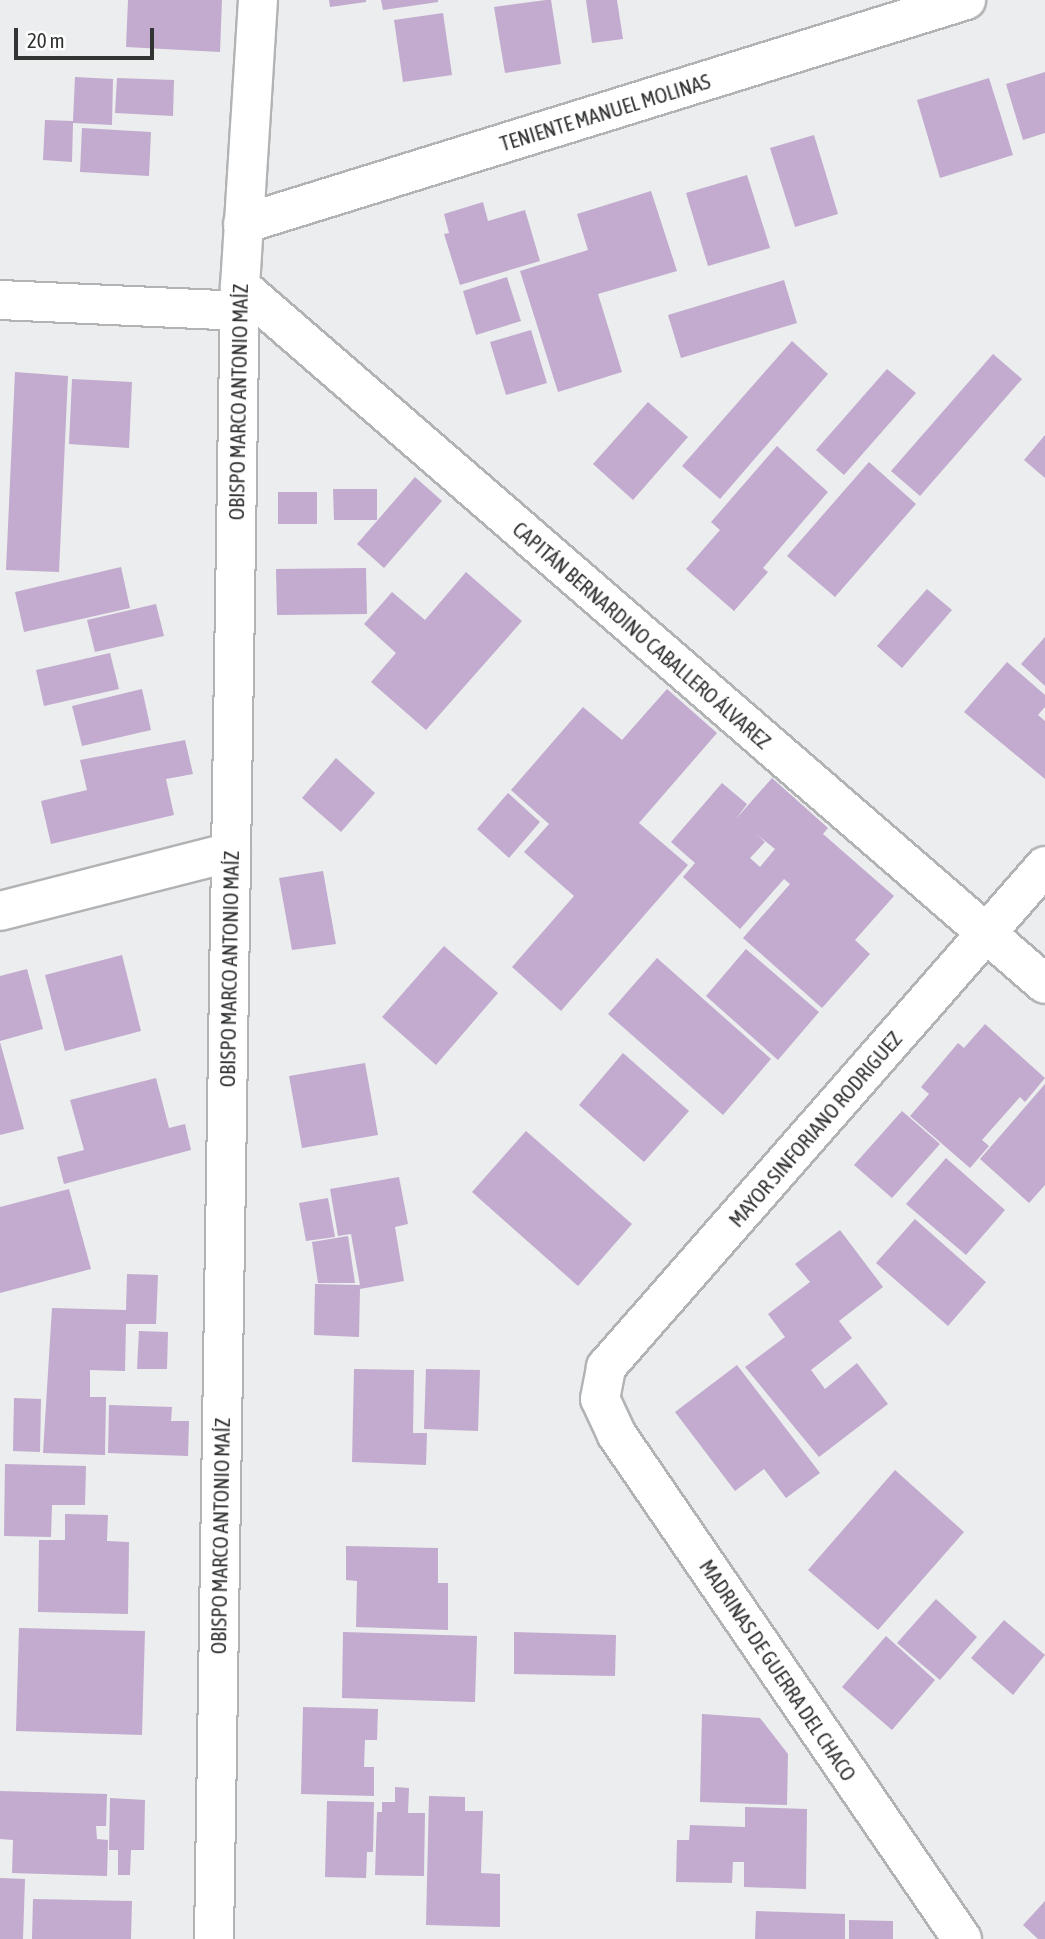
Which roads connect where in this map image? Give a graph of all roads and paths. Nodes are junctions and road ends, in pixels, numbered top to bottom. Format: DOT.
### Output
graph roads {
  1 [pos="258,0"];
  2 [pos="966,0"];
  3 [pos="243,224"];
  4 [pos="240,299"];
  5 [pos="0,300"];
  6 [pos="231,852"];
  7 [pos="1045,866"];
  8 [pos="0,911"];
  9 [pos="987,934"];
  10 [pos="1045,984"];
  11 [pos="600,1399"];
  12 [pos="214,1939"];
  13 [pos="962,1939"];
  1 -- 3 [label="street, OBISPO MARCO ANTONIO MAÍZ"];
  2 -- 3 [label="street, TENIENTE MANUEL MOLINAS"];
  3 -- 4 [label="street, OBISPO MARCO ANTONIO MAÍZ"];
  4 -- 5 [label="street"];
  4 -- 6 [label="street, OBISPO MARCO ANTONIO MAÍZ"];
  4 -- 9 [label="street, CAPITÁN BERNARDINO CABALLERO ÁLVAREZ"];
  6 -- 8 [label="street"];
  6 -- 12 [label="street, OBISPO MARCO ANTONIO MAÍZ"];
  7 -- 9 [label="street, MAYOR SINFORIANO RODRIGUEZ"];
  9 -- 10 [label="street, CAPITÁN BERNARDINO CABALLERO ÁLVAREZ"];
  9 -- 11 [label="street, MAYOR SINFORIANO RODRIGUEZ"];
  11 -- 13 [label="street, MADRINAS DE GUERRA DEL CHACO"];
}
